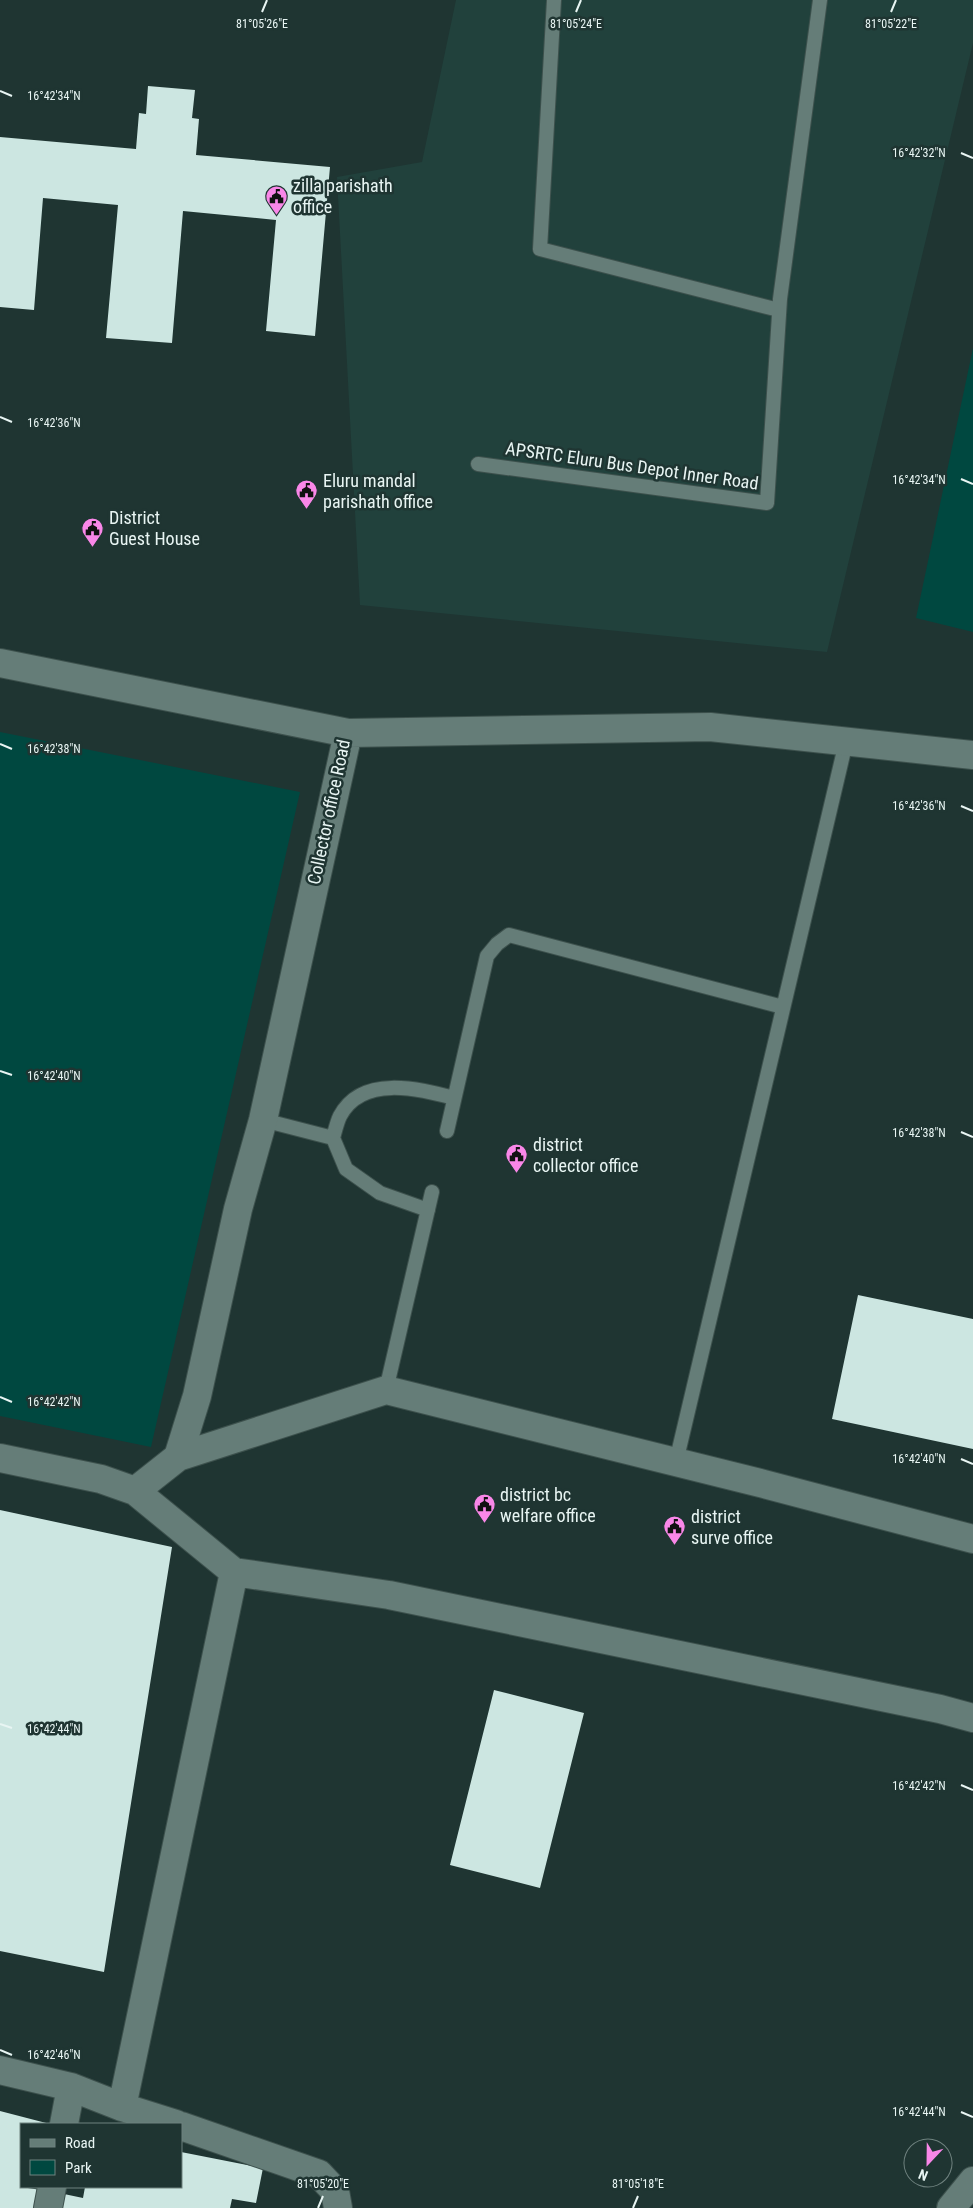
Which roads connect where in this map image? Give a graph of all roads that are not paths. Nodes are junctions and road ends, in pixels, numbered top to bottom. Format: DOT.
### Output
graph roads {
  1 [pos="554,0"];
  2 [pos="820,0"];
  3 [pos="779,310"];
  4 [pos="478,464"];
  5 [pos="0,663"];
  6 [pos="348,733"];
  7 [pos="846,742"];
  8 [pos="973,755"];
  9 [pos="783,1007"];
  10 [pos="454,1098"];
  11 [pos="262,1120"];
  12 [pos="447,1131"];
  13 [pos="333,1138"];
  14 [pos="432,1192"];
  15 [pos="428,1210"];
  16 [pos="386,1390"];
  17 [pos="178,1457"];
  18 [pos="0,1458"];
  19 [pos="676,1462"];
  20 [pos="134,1491"];
  21 [pos="973,1539"];
  22 [pos="234,1572"];
  23 [pos="973,1718"];
  24 [pos="0,2070"];
  25 [pos="72,2087"];
  26 [pos="122,2107"];
  27 [pos="64,2123"];
  28 [pos="173,2123"];
  29 [pos="182,2126"];
  30 [pos="973,2181"];
  31 [pos="52,2188"];
  32 [pos="48,2208"];
  33 [pos="338,2208"];
  34 [pos="950,2208"];
  1 -- 3 [label="lane"];
  2 -- 3 [label="lane, APSRTC Eluru Bus Depot Inner Road"];
  3 -- 4 [label="lane, APSRTC Eluru Bus Depot Inner Road"];
  5 -- 6 [label="street, Collector office Road"];
  6 -- 7 [label="street"];
  6 -- 11 [label="street, Collector office Road"];
  7 -- 8 [label="street"];
  7 -- 9 [label="lane"];
  9 -- 10 [label="lane"];
  9 -- 19 [label="lane"];
  10 -- 12 [label="lane"];
  10 -- 13 [label="lane"];
  11 -- 13 [label="lane"];
  11 -- 17 [label="street, Collector office Road"];
  13 -- 15 [label="lane"];
  14 -- 15 [label="lane"];
  15 -- 16 [label="lane"];
  16 -- 17 [label="street"];
  16 -- 19 [label="street"];
  17 -- 20 [label="street"];
  18 -- 20 [label="street"];
  19 -- 21 [label="street"];
  20 -- 22 [label="street"];
  22 -- 23 [label="street"];
  22 -- 26 [label="street"];
  24 -- 25 [label="street"];
  25 -- 26 [label="street"];
  25 -- 27 [label="street"];
  26 -- 28 [label="street"];
  29 -- 33 [label="street"];
  30 -- 34 [label="street"];
  31 -- 32 [label="street"];
}
